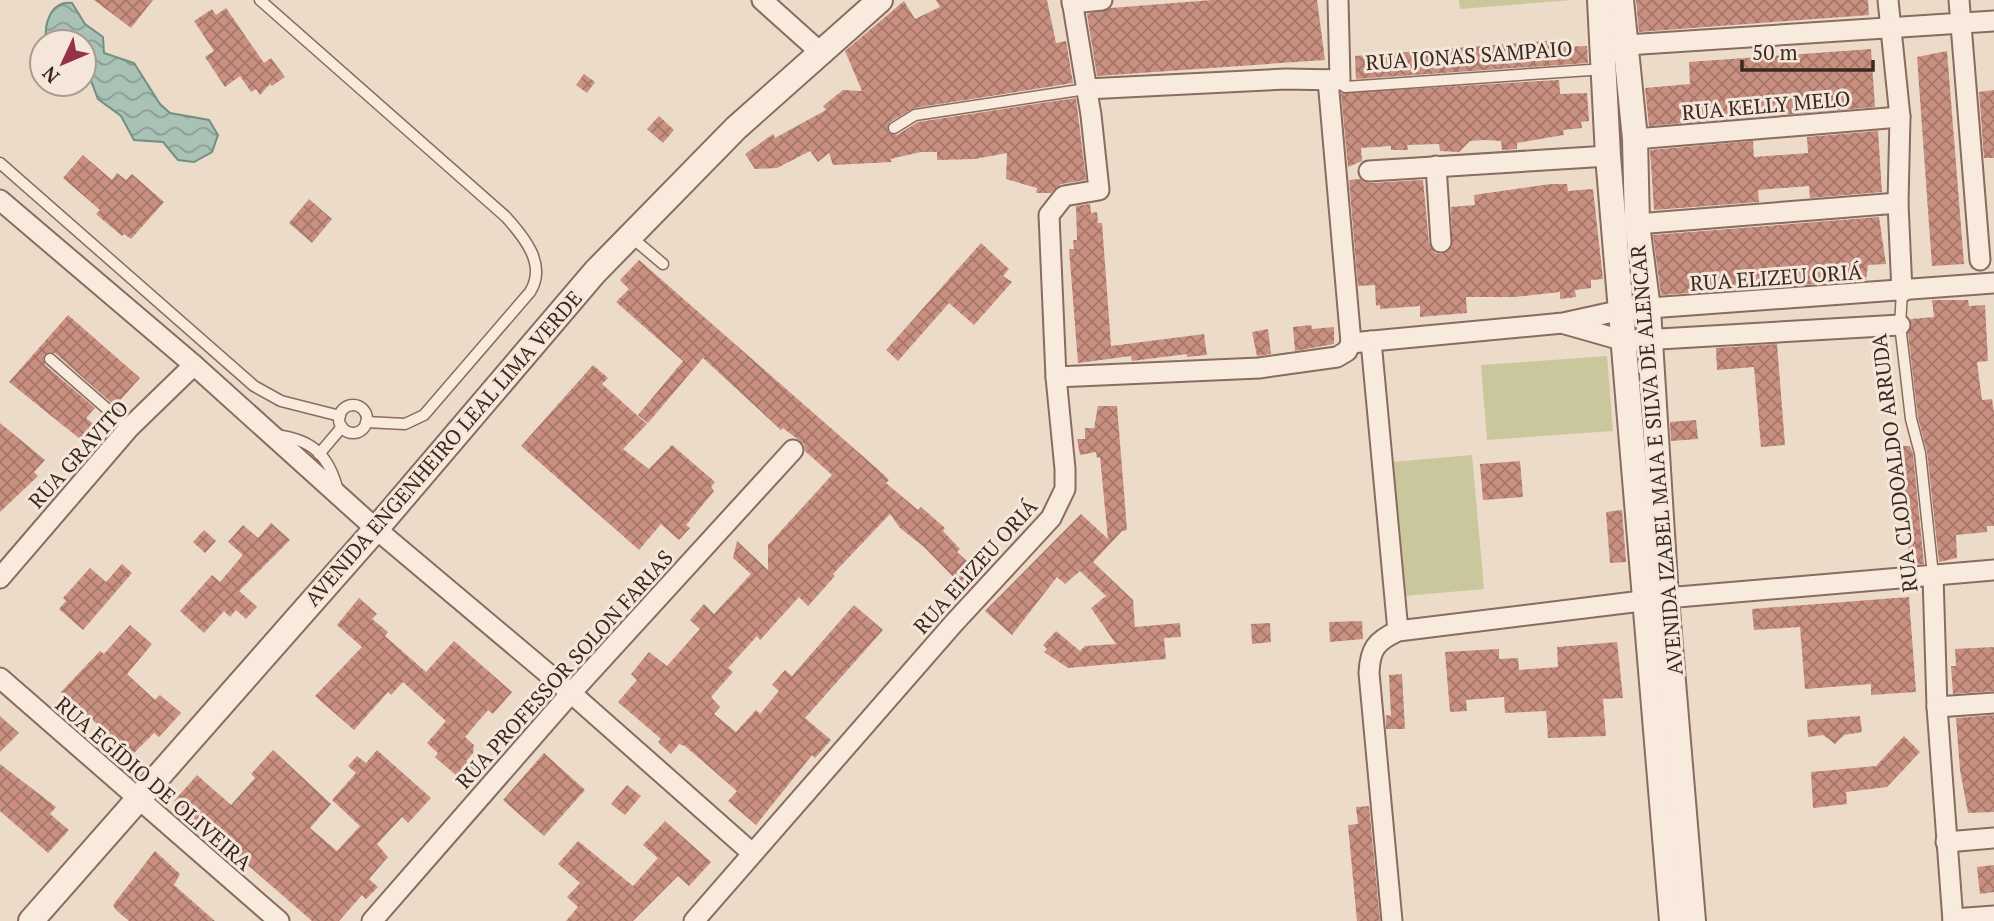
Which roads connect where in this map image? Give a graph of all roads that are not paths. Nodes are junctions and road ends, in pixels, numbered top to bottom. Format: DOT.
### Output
graph roads {
  1 [pos="260,0"];
  2 [pos="762,0"];
  3 [pos="880,0"];
  4 [pos="1102,0"];
  5 [pos="1338,0"];
  6 [pos="1600,0"];
  7 [pos="1621,0"];
  8 [pos="1888,0"];
  9 [pos="1959,0"];
  10 [pos="1072,1"];
  11 [pos="1994,21"];
  12 [pos="1961,23"];
  13 [pos="1891,29"];
  14 [pos="820,52"];
  15 [pos="1611,54"];
  16 [pos="1334,80"];
  17 [pos="1086,89"];
  18 [pos="1900,117"];
  19 [pos="894,128"];
  20 [pos="1635,139"];
  21 [pos="1608,156"];
  22 [pos="0,163"];
  23 [pos="1436,166"];
  24 [pos="1369,171"];
  25 [pos="0,200"];
  26 [pos="1898,203"];
  27 [pos="1637,224"];
  28 [pos="629,235"];
  29 [pos="1441,242"];
  30 [pos="1980,260"];
  31 [pos="663,264"];
  32 [pos="1994,284"];
  33 [pos="1902,292"];
  34 [pos="1812,298"];
  35 [pos="1648,309"];
  36 [pos="1622,310"];
  37 [pos="1563,323"];
  38 [pos="1900,325"];
  39 [pos="1815,330"];
  40 [pos="1371,341"];
  41 [pos="1637,341"];
  42 [pos="1351,343"];
  43 [pos="50,359"];
  44 [pos="194,365"];
  45 [pos="1056,377"];
  46 [pos="340,416"];
  47 [pos="366,422"];
  48 [pos="130,428"];
  49 [pos="342,428"];
  50 [pos="273,434"];
  51 [pos="793,450"];
  52 [pos="319,454"];
  53 [pos="339,495"];
  54 [pos="376,529"];
  55 [pos="1994,570"];
  56 [pos="1933,575"];
  57 [pos="0,578"];
  58 [pos="1656,599"];
  59 [pos="1398,631"];
  60 [pos="0,678"];
  61 [pos="571,693"];
  62 [pos="1994,703"];
  63 [pos="1937,707"];
  64 [pos="1666,728"];
  65 [pos="136,799"];
  66 [pos="1994,838"];
  67 [pos="1946,842"];
  68 [pos="752,853"];
  69 [pos="1994,916"];
  70 [pos="1953,920"];
  71 [pos="31,921"];
  72 [pos="279,921"];
  73 [pos="372,921"];
  74 [pos="694,921"];
  75 [pos="1392,921"];
  76 [pos="1672,921"];
  77 [pos="1693,921"];
  1 -- 47 [label="lane"];
  2 -- 14 [label="street"];
  3 -- 14 [label="street, AVENIDA ENGENHEIRO LEAL LIMA VERDE"];
  4 -- 10 [label="street"];
  5 -- 16 [label="street"];
  6 -- 15 [label="street, AVENIDA IZABEL MAIA E SILVA DE ALENCAR"];
  7 -- 15 [label="street, AVENIDA IZABEL MAIA E SILVA DE ALENCAR"];
  8 -- 13 [label="street, RUA CLODOALDO ARRUDA"];
  9 -- 12 [label="street"];
  10 -- 17 [label="street"];
  11 -- 12 [label="street, RUA JONAS SAMPAIO"];
  12 -- 13 [label="street, RUA JONAS SAMPAIO"];
  12 -- 30 [label="street"];
  13 -- 15 [label="street, RUA JONAS SAMPAIO"];
  13 -- 18 [label="street, RUA CLODOALDO ARRUDA"];
  14 -- 28 [label="street, AVENIDA ENGENHEIRO LEAL LIMA VERDE"];
  15 -- 16 [label="lane, RUA JONAS SAMPAIO"];
  15 -- 20 [label="street, AVENIDA IZABEL MAIA E SILVA DE ALENCAR"];
  15 -- 21 [label="street, AVENIDA IZABEL MAIA E SILVA DE ALENCAR"];
  16 -- 17 [label="street, RUA JONAS SAMPAIO"];
  16 -- 42 [label="street"];
  17 -- 19 [label="lane"];
  17 -- 45 [label="street"];
  18 -- 20 [label="street, RUA KELLY MELO"];
  18 -- 26 [label="street, RUA CLODOALDO ARRUDA"];
  20 -- 27 [label="street, AVENIDA IZABEL MAIA E SILVA DE ALENCAR"];
  21 -- 23 [label="street"];
  21 -- 36 [label="street, AVENIDA IZABEL MAIA E SILVA DE ALENCAR"];
  22 -- 46 [label="lane"];
  23 -- 24 [label="street"];
  23 -- 29 [label="street"];
  25 -- 44 [label="street"];
  26 -- 27 [label="street"];
  26 -- 33 [label="street, RUA CLODOALDO ARRUDA"];
  27 -- 35 [label="street, AVENIDA IZABEL MAIA E SILVA DE ALENCAR"];
  28 -- 31 [label="lane"];
  28 -- 54 [label="street, AVENIDA ENGENHEIRO LEAL LIMA VERDE"];
  32 -- 33 [label="street, RUA ELIZEU ORIÁ"];
  33 -- 34 [label="street, RUA ELIZEU ORIÁ"];
  33 -- 38 [label="lane, RUA CLODOALDO ARRUDA"];
  34 -- 35 [label="street, RUA ELIZEU ORIÁ"];
  34 -- 39 [label="street"];
  35 -- 36 [label="street, RUA ELIZEU ORIÁ"];
  35 -- 41 [label="street, AVENIDA IZABEL MAIA E SILVA DE ALENCAR"];
  36 -- 37 [label="street, RUA ELIZEU ORIÁ"];
  36 -- 41 [label="street, AVENIDA IZABEL MAIA E SILVA DE ALENCAR"];
  37 -- 40 [label="street, RUA ELIZEU ORIÁ"];
  37 -- 41 [label="street, RUA ELIZEU ORIÁ"];
  38 -- 39 [label="street, RUA ELIZEU ORIÁ"];
  38 -- 56 [label="lane, RUA CLODOALDO ARRUDA"];
  39 -- 41 [label="street, RUA ELIZEU ORIÁ"];
  40 -- 42 [label="street, RUA ELIZEU ORIÁ"];
  40 -- 59 [label="street"];
  41 -- 58 [label="street, AVENIDA IZABEL MAIA E SILVA DE ALENCAR"];
  42 -- 45 [label="street, RUA ELIZEU ORIÁ"];
  43 -- 48 [label="lane"];
  44 -- 48 [label="street, RUA GRAVITO"];
  44 -- 50 [label="street"];
  45 -- 68 [label="street, RUA ELIZEU ORIÁ"];
  46 -- 47 [label="lane"];
  46 -- 49 [label="lane"];
  47 -- 49 [label="lane"];
  48 -- 57 [label="street, RUA GRAVITO"];
  49 -- 52 [label="lane"];
  50 -- 52 [label="lane"];
  50 -- 53 [label="street"];
  51 -- 61 [label="street, RUA PROFESSOR SOLON FARIAS"];
  52 -- 53 [label="lane"];
  53 -- 54 [label="street"];
  54 -- 61 [label="street"];
  54 -- 65 [label="street, AVENIDA ENGENHEIRO LEAL LIMA VERDE"];
  55 -- 56 [label="street"];
  56 -- 58 [label="street"];
  56 -- 63 [label="street, RUA CLODOALDO ARRUDA"];
  58 -- 59 [label="street"];
  58 -- 64 [label="street, AVENIDA IZABEL MAIA E SILVA DE ALENCAR"];
  59 -- 75 [label="street"];
  60 -- 65 [label="street, RUA EGÍDIO DE OLIVEIRA"];
  61 -- 68 [label="street"];
  61 -- 73 [label="street, RUA PROFESSOR SOLON FARIAS"];
  62 -- 63 [label="street"];
  63 -- 67 [label="street, RUA CLODOALDO ARRUDA"];
  64 -- 76 [label="street, AVENIDA IZABEL MAIA E SILVA DE ALENCAR"];
  64 -- 77 [label="street, AVENIDA IZABEL MAIA E SILVA DE ALENCAR"];
  65 -- 71 [label="street, AVENIDA ENGENHEIRO LEAL LIMA VERDE"];
  65 -- 72 [label="street, RUA EGÍDIO DE OLIVEIRA"];
  66 -- 67 [label="street"];
  67 -- 70 [label="street, RUA CLODOALDO ARRUDA"];
  68 -- 74 [label="street, RUA ELIZEU ORIÁ"];
  69 -- 70 [label="street"];
}
